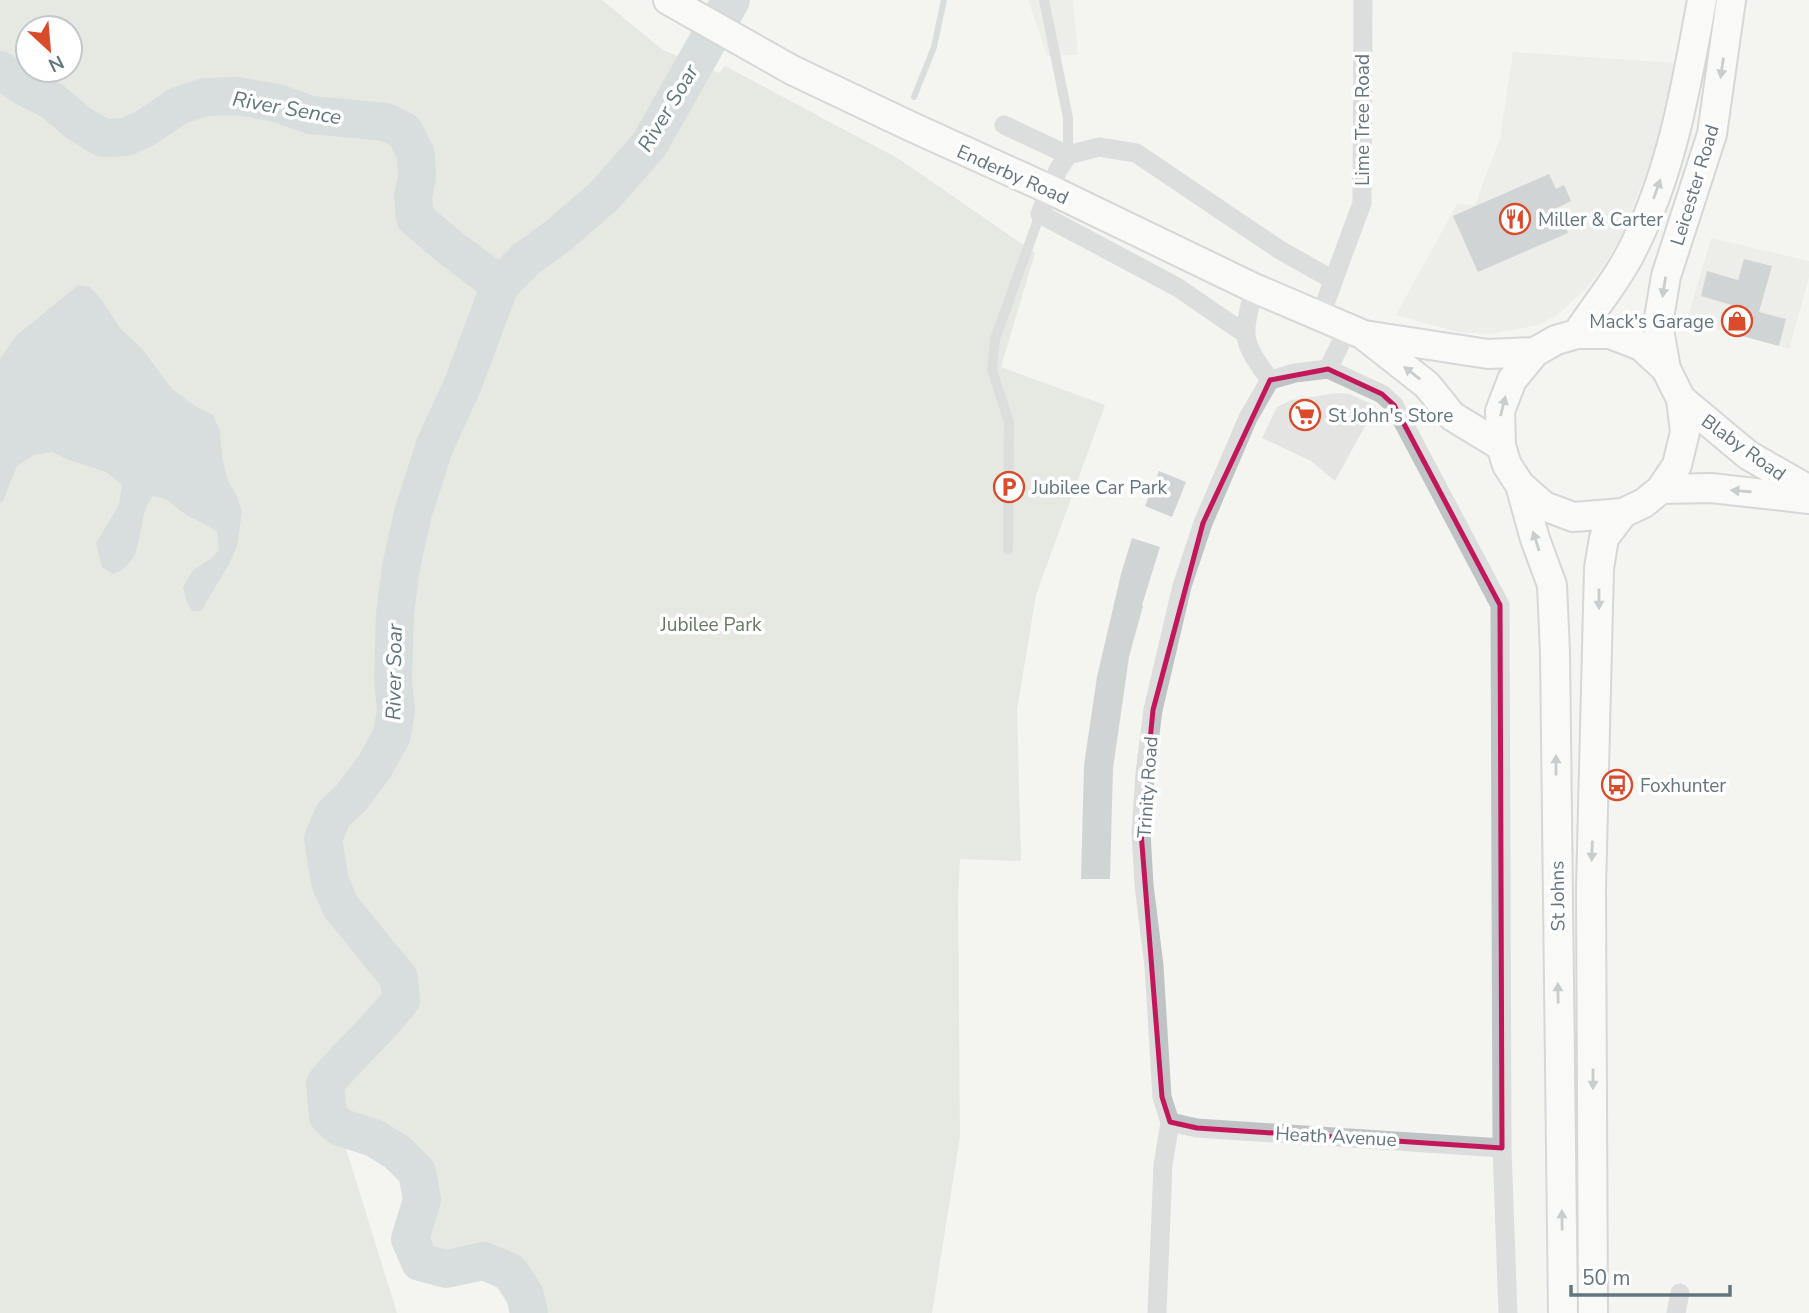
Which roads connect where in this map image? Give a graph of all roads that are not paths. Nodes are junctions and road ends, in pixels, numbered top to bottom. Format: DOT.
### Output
graph roads {
  1 [pos="668,0"];
  2 [pos="1044,0"];
  3 [pos="1363,0"];
  4 [pos="1702,0"];
  5 [pos="1731,0"];
  6 [pos="1004,125"];
  7 [pos="1068,155"];
  8 [pos="1045,202"];
  9 [pos="1333,280"];
  10 [pos="1254,288"];
  11 [pos="1320,317"];
  12 [pos="1356,332"];
  13 [pos="1244,333"];
  14 [pos="1577,334"];
  15 [pos="1535,352"];
  16 [pos="1328,369"];
  17 [pos="1666,369"];
  18 [pos="1270,380"];
  19 [pos="1681,399"];
  20 [pos="1501,446"];
  21 [pos="1520,485"];
  22 [pos="1661,489"];
  23 [pos="1809,490"];
  24 [pos="1809,499"];
  25 [pos="1623,513"];
  26 [pos="1007,550"];
  27 [pos="1170,1122"];
  28 [pos="1502,1147"];
  29 [pos="1680,1293"];
  30 [pos="1157,1313"];
  31 [pos="1508,1313"];
  32 [pos="1563,1313"];
  33 [pos="1593,1313"];
  34 [pos="1675,1313"];
  1 -- 8 [label="main road, Enderby Road"];
  2 -- 7 [label="lane"];
  3 -- 9 [label="street, Lime Tree Road"];
  14 -- 4 [label="main road, Leicester Road, one-way"];
  5 -- 17 [label="main road, Leicester Road, one-way"];
  6 -- 7 [label="street"];
  7 -- 8 [label="street"];
  7 -- 9 [label="street"];
  8 -- 10 [label="main road, Enderby Road"];
  8 -- 13 [label="street"];
  8 -- 26 [label="lane"];
  9 -- 11 [label="street, Lime Tree Road"];
  10 -- 11 [label="main road, Enderby Road"];
  10 -- 13 [label="street"];
  11 -- 12 [label="main road, Enderby Road"];
  12 -- 15 [label="main road, Enderby Road"];
  12 -- 16 [label="street"];
  20 -- 12 [label="main road, Enderby Road, one-way"];
  13 -- 18 [label="street"];
  14 -- 15 [label="main road"];
  14 -- 17 [label="main road"];
  20 -- 15 [label="main road, one-way"];
  16 -- 18 [label="street"];
  16 -- 28 [label="street"];
  17 -- 19 [label="main road"];
  18 -- 27 [label="street, Trinity Road"];
  19 -- 22 [label="main road"];
  19 -- 23 [label="main road, Blaby Road"];
  20 -- 21 [label="main road"];
  21 -- 25 [label="main road"];
  32 -- 21 [label="main road, St Johns, one-way"];
  24 -- 22 [label="main road, Blaby Road, one-way"];
  22 -- 25 [label="main road"];
  25 -- 33 [label="main road, St Johns, one-way"];
  27 -- 28 [label="street, Heath Avenue"];
  27 -- 30 [label="street, Trinity Road"];
  28 -- 31 [label="street"];
  29 -- 34 [label="street"];
}
